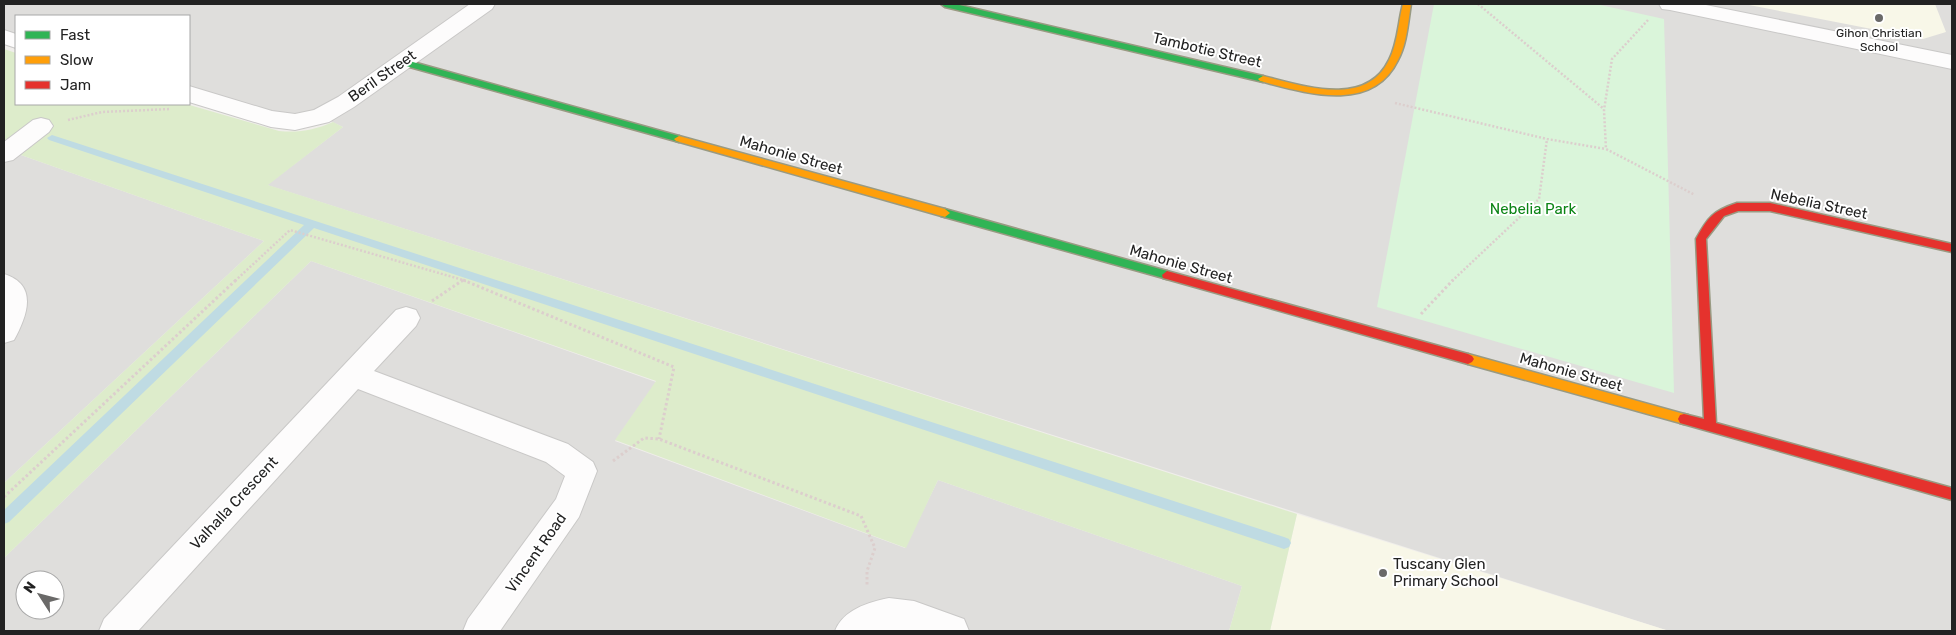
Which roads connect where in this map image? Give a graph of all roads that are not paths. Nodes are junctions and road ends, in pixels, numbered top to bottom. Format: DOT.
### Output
graph roads {
  1 [pos="484,4"];
  2 [pos="945,4"];
  3 [pos="1407,4"];
  4 [pos="1672,4"];
  5 [pos="402,62"];
  6 [pos="1952,62"];
  7 [pos="190,94"];
  8 [pos="41,126"];
  9 [pos="4,154"];
  10 [pos="1952,248"];
  11 [pos="4,284"];
  12 [pos="406,318"];
  13 [pos="4,332"];
  14 [pos="352,375"];
  15 [pos="1710,426"];
  16 [pos="1952,494"];
  17 [pos="859,626"];
  18 [pos="116,631"];
  19 [pos="480,631"];
  20 [pos="952,631"];
  1 -- 5 [label="street, Beril Street"];
  2 -- 3 [label="street, Tambotie Street"];
  4 -- 6 [label="street"];
  5 -- 7 [label="street, Beril Street"];
  5 -- 15 [label="street, Mahonie Street"];
  8 -- 9 [label="street"];
  10 -- 15 [label="street, Nebelia Street"];
  11 -- 13 [label="street"];
  12 -- 14 [label="street, Valhalla Crescent"];
  14 -- 18 [label="street, Valhalla Crescent"];
  14 -- 19 [label="street, Vincent Road"];
  15 -- 16 [label="street, Mahonie Street"];
  17 -- 20 [label="street"];
}
